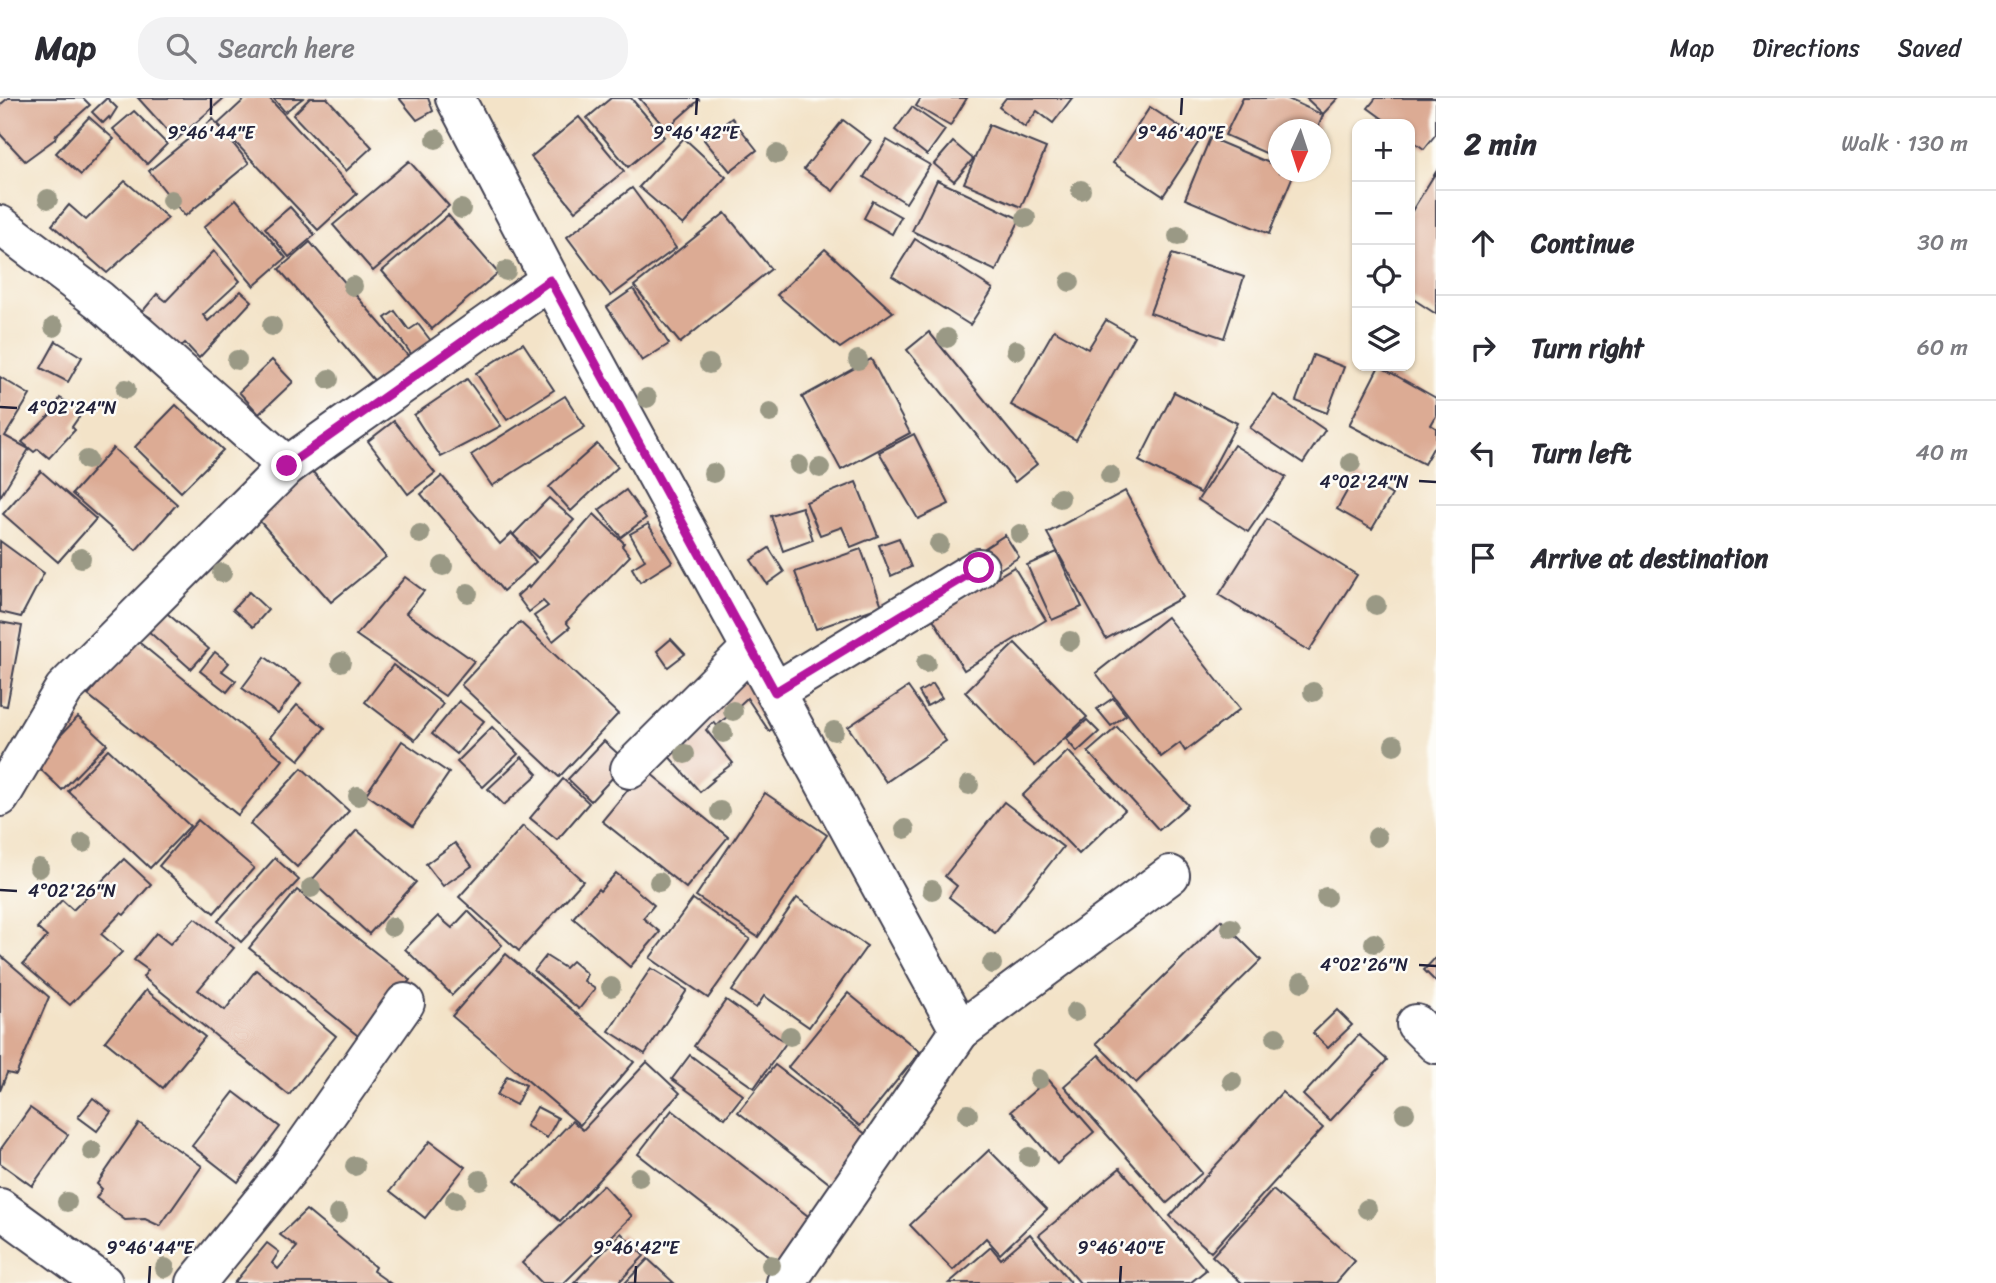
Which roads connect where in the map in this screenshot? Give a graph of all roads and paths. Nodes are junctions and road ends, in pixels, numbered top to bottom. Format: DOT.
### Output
graph roads {
  1 [pos="456,98"];
  2 [pos="0,225"];
  3 [pos="550,280"];
  4 [pos="287,466"];
  5 [pos="979,568"];
  6 [pos="751,648"];
  7 [pos="775,692"];
  8 [pos="630,769"];
  9 [pos="0,797"];
  10 [pos="1170,875"];
  11 [pos="405,1003"];
  12 [pos="960,1031"];
  13 [pos="0,1208"];
  14 [pos="103,1283"];
  15 [pos="196,1283"];
  16 [pos="786,1283"];
  1 -- 3 [label="street"];
  2 -- 4 [label="street"];
  3 -- 4 [label="street"];
  3 -- 6 [label="street"];
  4 -- 9 [label="street"];
  5 -- 7 [label="street"];
  6 -- 7 [label="street"];
  6 -- 8 [label="street"];
  7 -- 12 [label="street"];
  10 -- 12 [label="street"];
  11 -- 15 [label="street"];
  12 -- 16 [label="street"];
  13 -- 14 [label="street"];
}
